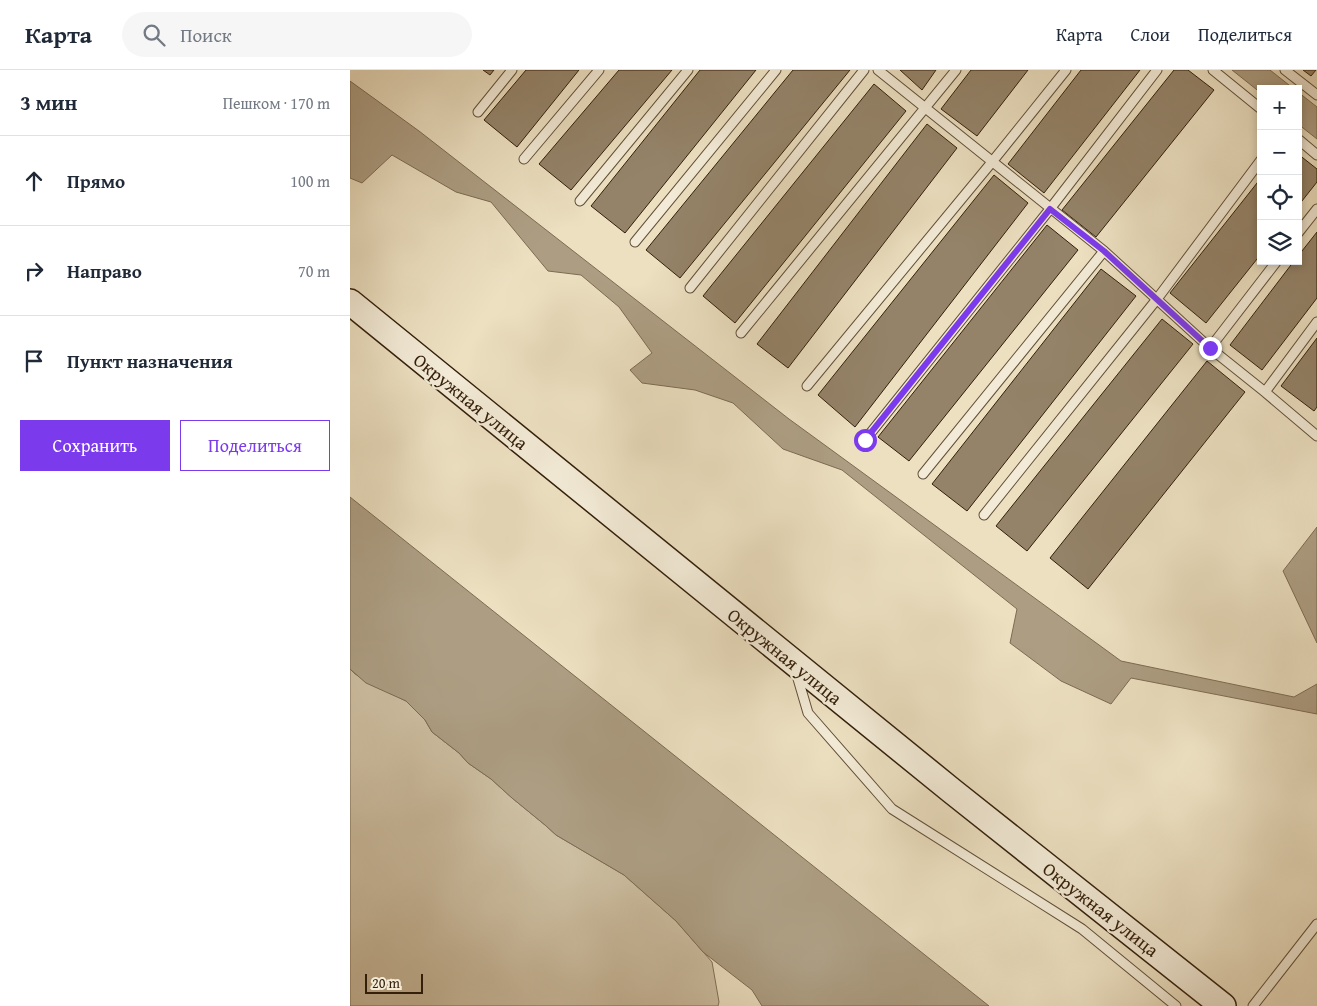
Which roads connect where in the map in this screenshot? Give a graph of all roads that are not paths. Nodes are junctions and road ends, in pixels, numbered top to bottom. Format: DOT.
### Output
graph roads {
  1 [pos="512,70"];
  2 [pos="599,70"];
  3 [pos="688,70"];
  4 [pos="776,70"];
  5 [pos="864,70"];
  6 [pos="878,70"];
  7 [pos="956,70"];
  8 [pos="1066,70"];
  9 [pos="1157,70"];
  10 [pos="1213,70"];
  11 [pos="1285,70"];
  12 [pos="1317,96"];
  13 [pos="1257,106"];
  14 [pos="926,108"];
  15 [pos="478,112"];
  16 [pos="1302,142"];
  17 [pos="1317,155"];
  18 [pos="524,159"];
  19 [pos="992,162"];
  20 [pos="1257,165"];
  21 [pos="580,201"];
  22 [pos="1050,209"];
  23 [pos="1317,209"];
  24 [pos="1302,228"];
  25 [pos="635,242"];
  26 [pos="1104,251"];
  27 [pos="1274,265"];
  28 [pos="690,288"];
  29 [pos="1157,299"];
  30 [pos="350,302"];
  31 [pos="1317,322"];
  32 [pos="742,333"];
  33 [pos="1210,348"];
  34 [pos="807,386"];
  35 [pos="1265,392"];
  36 [pos="1317,436"];
  37 [pos="865,440"];
  38 [pos="923,474"];
  39 [pos="984,515"];
  40 [pos="793,662"];
  41 [pos="1317,924"];
  42 [pos="1176,1006"];
  43 [pos="1223,1006"];
  44 [pos="1253,1006"];
  1 -- 15 [label="lane"];
  2 -- 18 [label="lane"];
  3 -- 21 [label="lane"];
  4 -- 25 [label="lane"];
  5 -- 28 [label="lane"];
  6 -- 14 [label="lane"];
  7 -- 14 [label="lane"];
  8 -- 19 [label="lane"];
  9 -- 22 [label="lane"];
  10 -- 13 [label="lane"];
  11 -- 12 [label="lane"];
  14 -- 19 [label="lane"];
  14 -- 32 [label="lane"];
  16 -- 17 [label="lane"];
  19 -- 22 [label="lane"];
  19 -- 34 [label="lane"];
  20 -- 29 [label="lane"];
  22 -- 26 [label="lane"];
  22 -- 37 [label="lane"];
  23 -- 24 [label="lane"];
  26 -- 29 [label="lane"];
  26 -- 38 [label="lane"];
  27 -- 33 [label="lane"];
  29 -- 33 [label="lane"];
  29 -- 39 [label="lane"];
  30 -- 40 [label="main road, Окружная улица"];
  31 -- 35 [label="lane"];
  33 -- 35 [label="lane"];
  35 -- 36 [label="lane"];
  40 -- 42 [label="lane"];
  40 -- 43 [label="main road, Окружная улица"];
  41 -- 44 [label="lane"];
}
